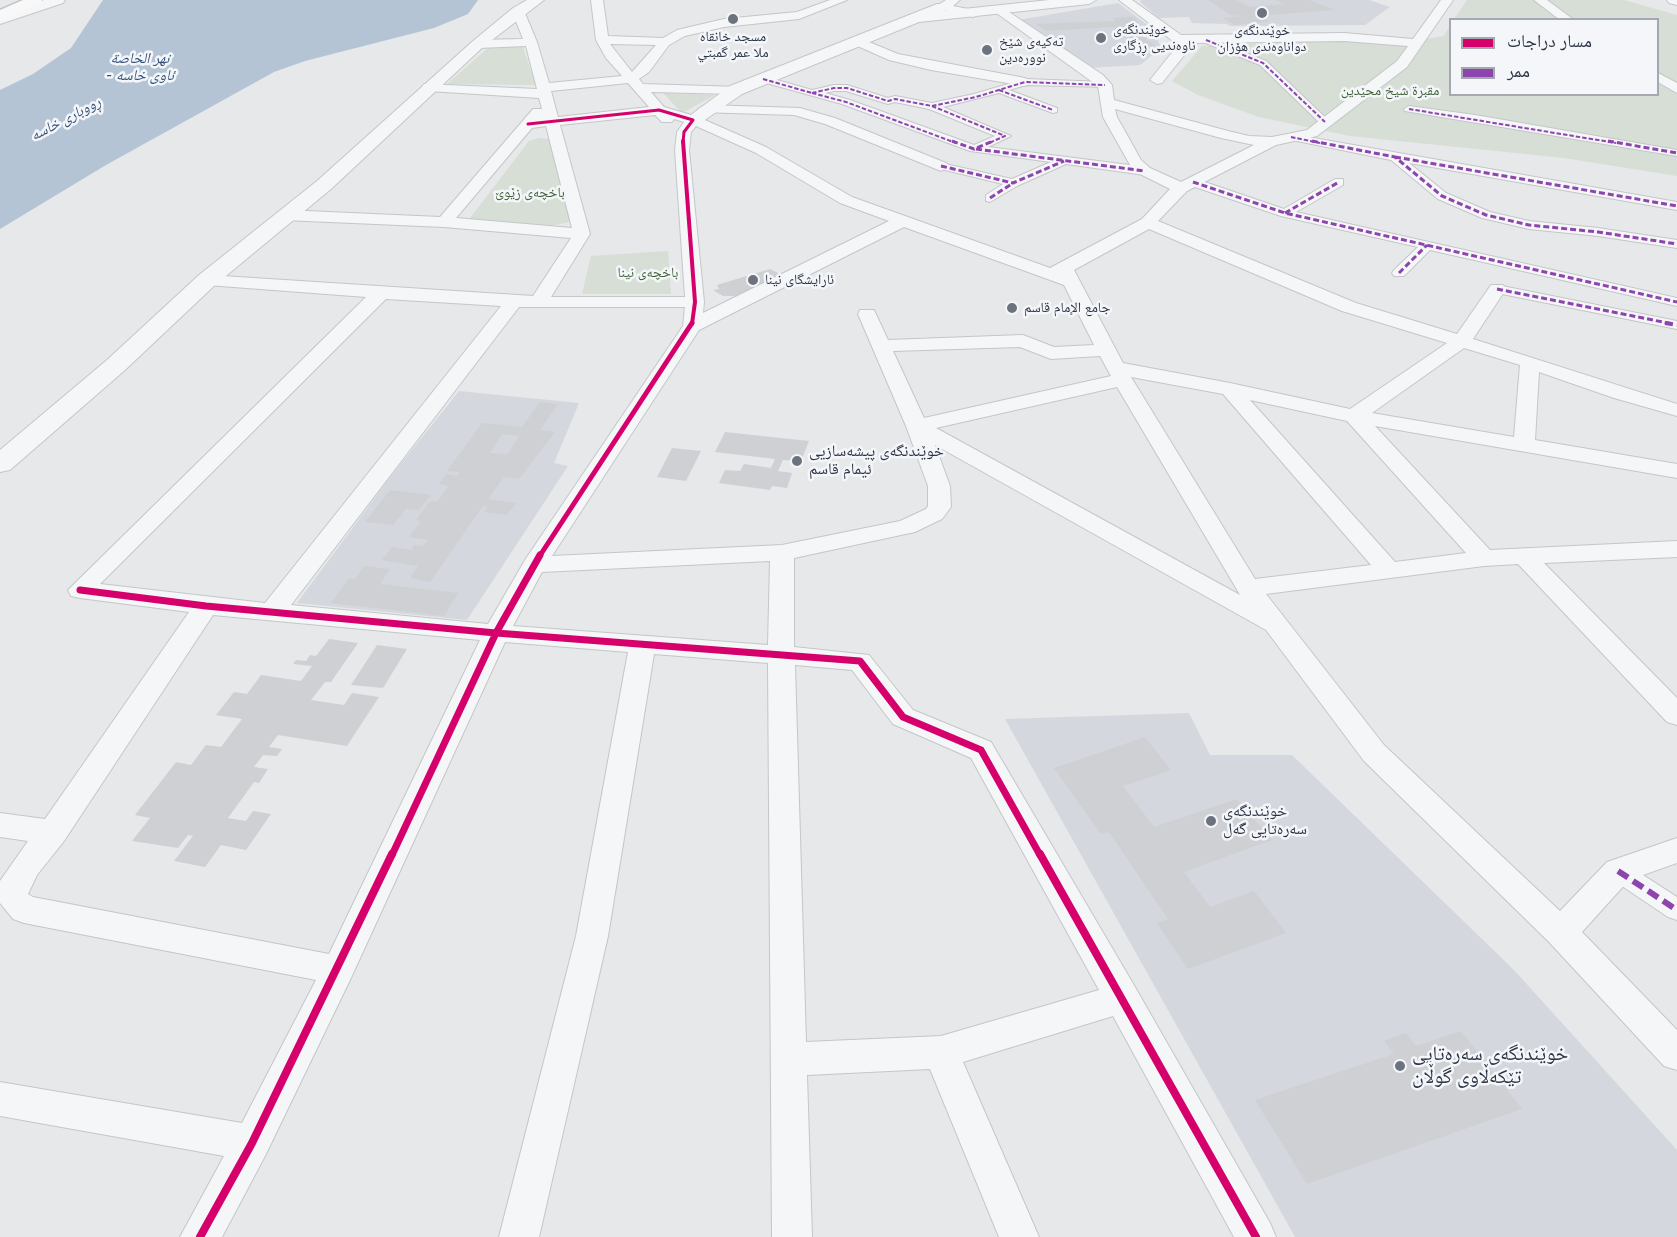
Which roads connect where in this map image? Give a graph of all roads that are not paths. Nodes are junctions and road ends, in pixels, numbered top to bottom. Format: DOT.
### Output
graph roads {
  1 [pos="15,0"];
  2 [pos="35,0"];
  3 [pos="58,0"];
  4 [pos="537,0"];
  5 [pos="597,0"];
  6 [pos="841,0"];
  7 [pos="1089,0"];
  8 [pos="1125,0"];
  9 [pos="1447,0"];
  10 [pos="1540,0"];
  11 [pos="948,3"];
  12 [pos="0,7"];
  13 [pos="999,10"];
  14 [pos="518,11"];
  15 [pos="974,13"];
  16 [pos="0,18"];
  17 [pos="1565,18"];
  18 [pos="912,19"];
  19 [pos="602,40"];
  20 [pos="1206,40"];
  21 [pos="858,41"];
  22 [pos="1185,41"];
  23 [pos="531,42"];
  24 [pos="665,42"];
  25 [pos="1415,43"];
  26 [pos="478,44"];
  27 [pos="1659,77"];
  28 [pos="763,79"];
  29 [pos="1157,80"];
  30 [pos="1025,82"];
  31 [pos="635,84"];
  32 [pos="1105,86"];
  33 [pos="429,87"];
  34 [pos="1677,89"];
  35 [pos="736,90"];
  36 [pos="999,90"];
  37 [pos="812,93"];
  38 [pos="545,95"];
  39 [pos="1107,102"];
  40 [pos="932,106"];
  41 [pos="659,110"];
  42 [pos="1053,110"];
  43 [pos="1409,110"];
  44 [pos="551,122"];
  45 [pos="693,122"];
  46 [pos="1325,122"];
  47 [pos="528,124"];
  48 [pos="1291,137"];
  49 [pos="1272,141"];
  50 [pos="974,149"];
  51 [pos="1677,153"];
  52 [pos="1395,157"];
  53 [pos="1064,161"];
  54 [pos="941,166"];
  55 [pos="1145,171"];
  56 [pos="1339,182"];
  57 [pos="1013,183"];
  58 [pos="1187,185"];
  59 [pos="990,198"];
  60 [pos="1677,206"];
  61 [pos="1285,213"];
  62 [pos="284,215"];
  63 [pos="903,221"];
  64 [pos="444,222"];
  65 [pos="1148,224"];
  66 [pos="582,234"];
  67 [pos="1427,244"];
  68 [pos="1677,244"];
  69 [pos="1399,273"];
  70 [pos="1063,275"];
  71 [pos="207,280"];
  72 [pos="1497,289"];
  73 [pos="381,293"];
  74 [pos="514,301"];
  75 [pos="538,302"];
  76 [pos="1677,303"];
  77 [pos="694,314"];
  78 [pos="867,314"];
  79 [pos="1677,325"];
  80 [pos="1462,341"];
  81 [pos="881,346"];
  82 [pos="1530,362"];
  83 [pos="1115,366"];
  84 [pos="1230,389"];
  85 [pos="1677,410"];
  86 [pos="1354,416"];
  87 [pos="917,426"];
  88 [pos="1524,444"];
  89 [pos="0,464"];
  90 [pos="1677,471"];
  91 [pos="1677,549"];
  92 [pos="782,553"];
  93 [pos="1525,557"];
  94 [pos="1484,558"];
  95 [pos="534,565"];
  96 [pos="1388,569"];
  97 [pos="1248,588"];
  98 [pos="206,606"];
  99 [pos="272,612"];
  100 [pos="1274,625"];
  101 [pos="496,633"];
  102 [pos="643,644"];
  103 [pos="781,653"];
  104 [pos="1677,715"];
  105 [pos="0,825"];
  106 [pos="52,832"];
  107 [pos="1677,850"];
  108 [pos="1618,871"];
  109 [pos="1677,910"];
  110 [pos="1561,932"];
  111 [pos="338,970"];
  112 [pos="1123,998"];
  113 [pos="940,1052"];
  114 [pos="1677,1054"];
  115 [pos="788,1059"];
  116 [pos="0,1099"];
  117 [pos="252,1143"];
  118 [pos="200,1237"];
  119 [pos="519,1237"];
  120 [pos="792,1237"];
  121 [pos="1019,1237"];
  122 [pos="1256,1237"];
  1 -- 12 [label="main road"];
  2 -- 16 [label="main road"];
  3 -- 16 [label="street"];
  4 -- 14 [label="street"];
  5 -- 19 [label="street"];
  6 -- 24 [label="street"];
  7 -- 13 [label="street"];
  8 -- 22 [label="street"];
  9 -- 25 [label="street"];
  10 -- 17 [label="street"];
  11 -- 15 [label="street"];
  11 -- 18 [label="street"];
  13 -- 15 [label="street"];
  13 -- 32 [label="street"];
  14 -- 23 [label="street"];
  14 -- 26 [label="street"];
  15 -- 18 [label="street"];
  18 -- 21 [label="street"];
  19 -- 24 [label="street"];
  19 -- 31 [label="street"];
  20 -- 22 [label="street"];
  20 -- 25 [label="street"];
  20 -- 46 [label="street"];
  21 -- 28 [label="street"];
  21 -- 30 [label="street"];
  22 -- 29 [label="street"];
  23 -- 26 [label="street"];
  23 -- 38 [label="street"];
  24 -- 31 [label="street"];
  25 -- 46 [label="street"];
  26 -- 33 [label="street"];
  27 -- 34 [label="street"];
  28 -- 35 [label="street"];
  28 -- 37 [label="street"];
  30 -- 32 [label="street"];
  30 -- 36 [label="street"];
  31 -- 35 [label="street"];
  31 -- 38 [label="street"];
  31 -- 41 [label="street"];
  32 -- 39 [label="street"];
  33 -- 38 [label="street"];
  33 -- 62 [label="street"];
  35 -- 45 [label="street"];
  36 -- 40 [label="street"];
  36 -- 42 [label="street"];
  37 -- 40 [label="street"];
  37 -- 50 [label="street"];
  38 -- 44 [label="street"];
  38 -- 47 [label="street"];
  39 -- 49 [label="street"];
  39 -- 55 [label="street"];
  40 -- 50 [label="street"];
  41 -- 44 [label="street"];
  41 -- 45 [label="street"];
  43 -- 51 [label="street"];
  44 -- 47 [label="street"];
  44 -- 66 [label="street"];
  45 -- 54 [label="street"];
  45 -- 63 [label="street"];
  45 -- 77 [label="street"];
  46 -- 48 [label="street"];
  47 -- 64 [label="street"];
  48 -- 49 [label="street"];
  48 -- 52 [label="street"];
  49 -- 58 [label="street"];
  50 -- 53 [label="street"];
  52 -- 60 [label="street"];
  52 -- 68 [label="street"];
  53 -- 55 [label="street"];
  53 -- 57 [label="street"];
  54 -- 57 [label="street"];
  55 -- 58 [label="street"];
  56 -- 61 [label="street"];
  57 -- 59 [label="street"];
  58 -- 61 [label="street"];
  58 -- 65 [label="street"];
  61 -- 67 [label="street"];
  62 -- 64 [label="street"];
  62 -- 71 [label="street"];
  63 -- 70 [label="street"];
  63 -- 77 [label="street"];
  64 -- 66 [label="street"];
  65 -- 70 [label="street"];
  65 -- 80 [label="street"];
  66 -- 75 [label="street"];
  67 -- 69 [label="street"];
  67 -- 76 [label="street"];
  70 -- 83 [label="street"];
  71 -- 73 [label="street"];
  71 -- 89 [label="street"];
  72 -- 79 [label="street"];
  72 -- 80 [label="street"];
  73 -- 74 [label="street"];
  73 -- 98 [label="street"];
  74 -- 75 [label="street"];
  74 -- 99 [label="street"];
  75 -- 77 [label="street"];
  77 -- 95 [label="street"];
  78 -- 81 [label="street"];
  80 -- 82 [label="street"];
  80 -- 86 [label="street"];
  81 -- 83 [label="street"];
  81 -- 87 [label="street"];
  82 -- 85 [label="street"];
  82 -- 88 [label="street"];
  83 -- 84 [label="street"];
  83 -- 87 [label="street"];
  83 -- 97 [label="street"];
  84 -- 86 [label="street"];
  84 -- 96 [label="street"];
  86 -- 88 [label="street"];
  86 -- 94 [label="street"];
  87 -- 92 [label="street"];
  87 -- 100 [label="street"];
  88 -- 90 [label="street"];
  91 -- 93 [label="street"];
  92 -- 95 [label="street"];
  92 -- 103 [label="street"];
  93 -- 94 [label="street"];
  93 -- 104 [label="street"];
  94 -- 96 [label="street"];
  95 -- 101 [label="street"];
  96 -- 97 [label="street"];
  97 -- 100 [label="street"];
  98 -- 99 [label="street"];
  98 -- 106 [label="street"];
  99 -- 101 [label="street"];
  100 -- 110 [label="street"];
  101 -- 102 [label="street"];
  101 -- 111 [label="street"];
  102 -- 103 [label="street"];
  102 -- 119 [label="street"];
  103 -- 112 [label="street"];
  103 -- 115 [label="street"];
  105 -- 106 [label="street"];
  106 -- 111 [label="street"];
  107 -- 108 [label="street"];
  108 -- 109 [label="street"];
  108 -- 110 [label="street"];
  110 -- 114 [label="street"];
  111 -- 117 [label="street"];
  112 -- 113 [label="street"];
  112 -- 122 [label="street"];
  113 -- 115 [label="street"];
  113 -- 121 [label="street"];
  115 -- 120 [label="street"];
  116 -- 117 [label="street"];
  117 -- 118 [label="street"];
}
